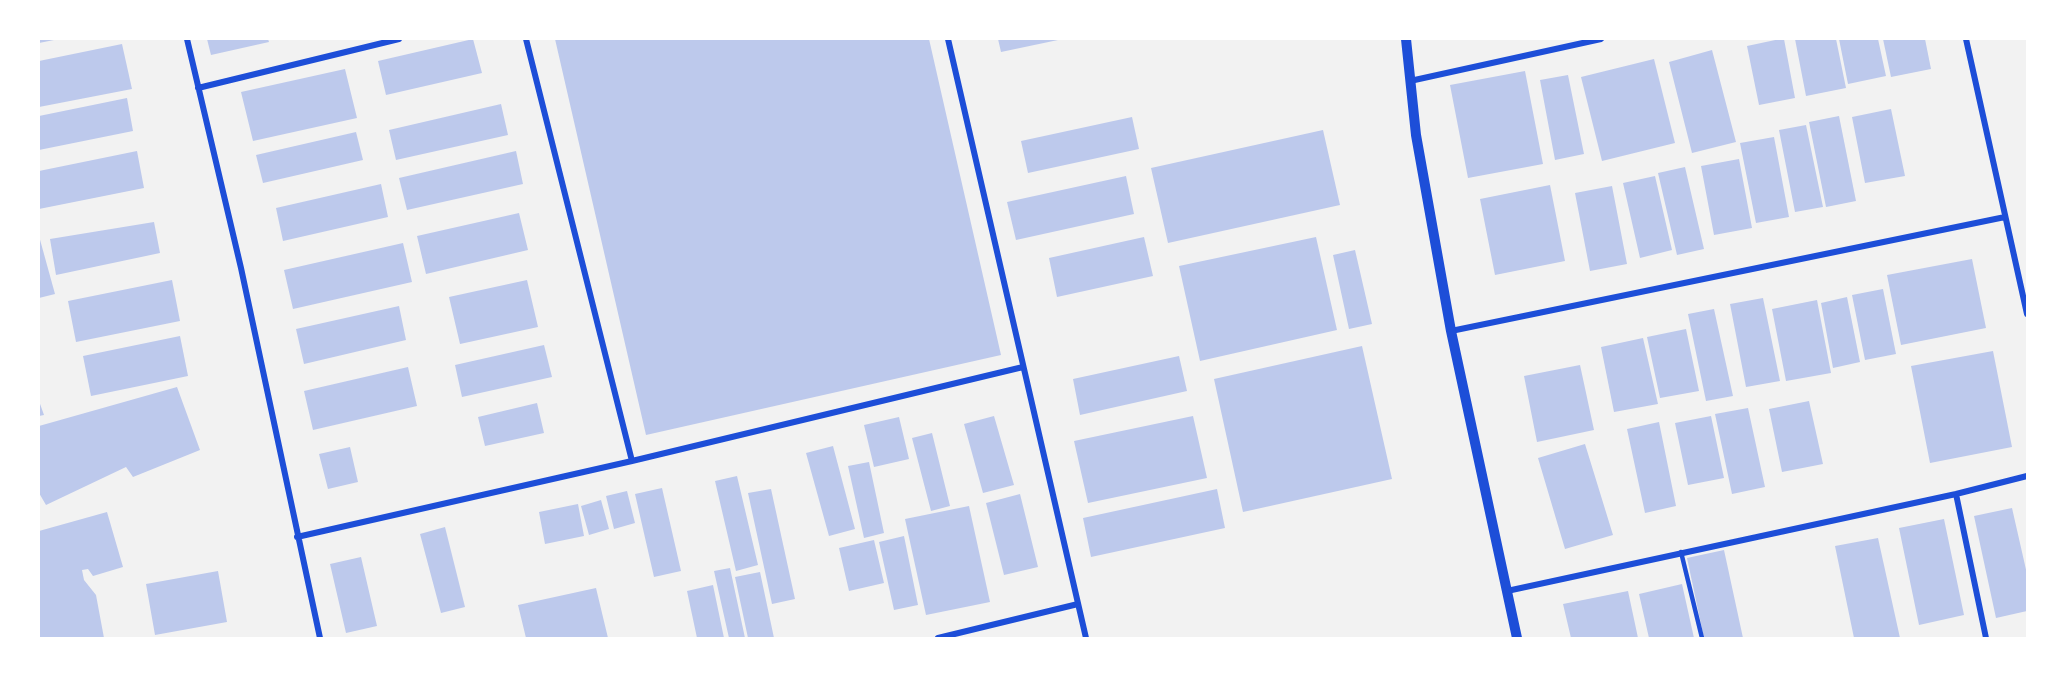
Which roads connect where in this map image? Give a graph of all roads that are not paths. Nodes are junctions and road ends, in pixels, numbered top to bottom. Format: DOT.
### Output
graph roads {
  1 [pos="187,39"];
  2 [pos="399,39"];
  3 [pos="526,39"];
  4 [pos="948,39"];
  5 [pos="1406,39"];
  6 [pos="1601,39"];
  7 [pos="1966,39"];
  8 [pos="1410,81"];
  9 [pos="198,88"];
  10 [pos="2005,217"];
  11 [pos="2027,314"];
  12 [pos="1451,331"];
  13 [pos="1023,367"];
  14 [pos="633,461"];
  15 [pos="2027,476"];
  16 [pos="1956,494"];
  17 [pos="297,537"];
  18 [pos="1681,552"];
  19 [pos="1507,591"];
  20 [pos="1078,604"];
  21 [pos="320,638"];
  22 [pos="938,638"];
  23 [pos="1086,638"];
  24 [pos="1517,638"];
  25 [pos="1702,638"];
  26 [pos="1986,638"];
  1 -- 9 [label="street"];
  2 -- 9 [label="street"];
  3 -- 14 [label="street"];
  4 -- 13 [label="street"];
  5 -- 8 [label="street"];
  6 -- 8 [label="street"];
  7 -- 10 [label="street"];
  8 -- 12 [label="street"];
  9 -- 17 [label="street"];
  10 -- 11 [label="street"];
  10 -- 12 [label="street"];
  12 -- 19 [label="street"];
  13 -- 14 [label="street"];
  13 -- 20 [label="street"];
  14 -- 17 [label="street"];
  15 -- 16 [label="street"];
  16 -- 18 [label="street"];
  16 -- 26 [label="street"];
  17 -- 21 [label="street"];
  18 -- 19 [label="street"];
  18 -- 25 [label="lane"];
  19 -- 24 [label="street"];
  20 -- 22 [label="street"];
  20 -- 23 [label="street"];
}
